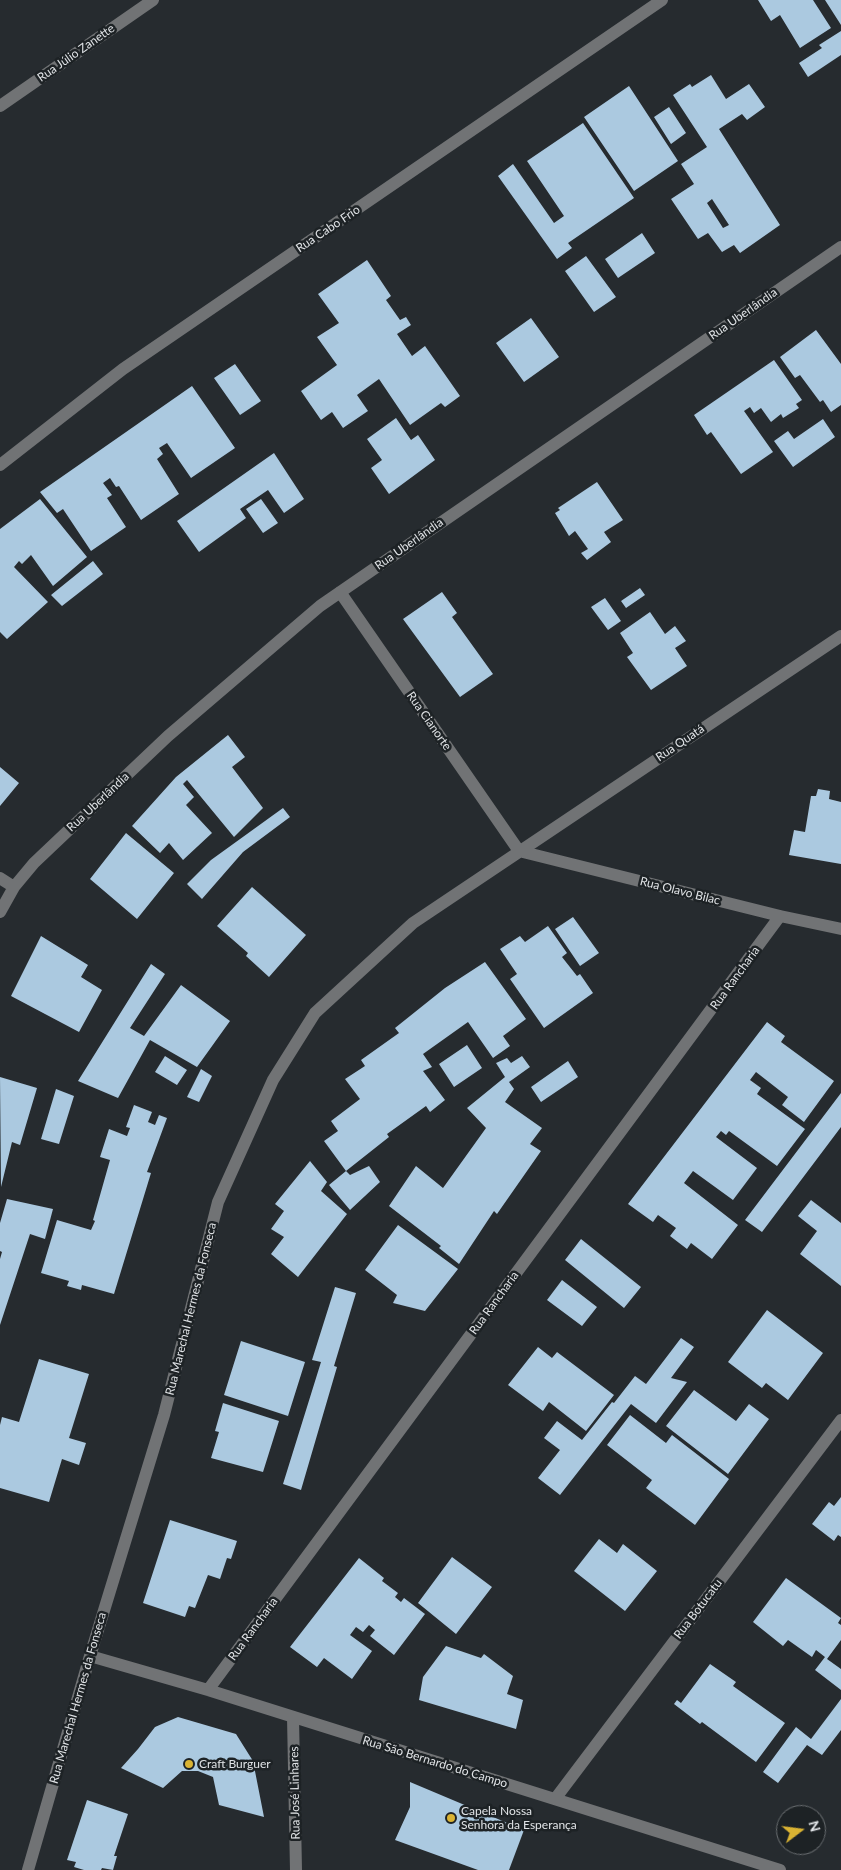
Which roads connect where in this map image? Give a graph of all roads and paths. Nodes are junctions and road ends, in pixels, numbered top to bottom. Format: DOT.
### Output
graph roads {
  1 [pos="153,0"];
  2 [pos="662,0"];
  3 [pos="0,106"];
  4 [pos="841,247"];
  5 [pos="0,465"];
  6 [pos="340,592"];
  7 [pos="841,636"];
  8 [pos="519,851"];
  9 [pos="0,878"];
  10 [pos="14,887"];
  11 [pos="0,912"];
  12 [pos="780,916"];
  13 [pos="841,929"];
  14 [pos="841,1420"];
  15 [pos="90,1656"];
  16 [pos="208,1690"];
  17 [pos="293,1717"];
  18 [pos="555,1799"];
  19 [pos="28,1870"];
  20 [pos="296,1870"];
  21 [pos="780,1870"];
  1 -- 3 [label="street, Rua Júlio Zanette"];
  2 -- 5 [label="street, Rua Cabo Frio"];
  4 -- 6 [label="street, Rua Uberlândia"];
  6 -- 8 [label="street, Rua Cianorte"];
  6 -- 10 [label="street, Rua Uberlândia"];
  7 -- 8 [label="street, Rua Quatá"];
  8 -- 12 [label="street, Rua Olavo Bilac"];
  8 -- 15 [label="street, Rua Marechal Hermes da Fonseca"];
  9 -- 10 [label="street"];
  10 -- 11 [label="street, Rua Uberlândia"];
  12 -- 13 [label="street, Rua Olavo Bilac"];
  12 -- 16 [label="street, Rua Rancharia"];
  14 -- 18 [label="street, Rua Botucatu"];
  15 -- 16 [label="street, Rua São Bernardo do Campo"];
  15 -- 19 [label="street, Rua Marechal Hermes da Fonseca"];
  16 -- 17 [label="street, Rua São Bernardo do Campo"];
  17 -- 18 [label="street, Rua São Bernardo do Campo"];
  17 -- 20 [label="street, Rua José Linhares"];
  18 -- 21 [label="street, Rua São Bernardo do Campo"];
}
